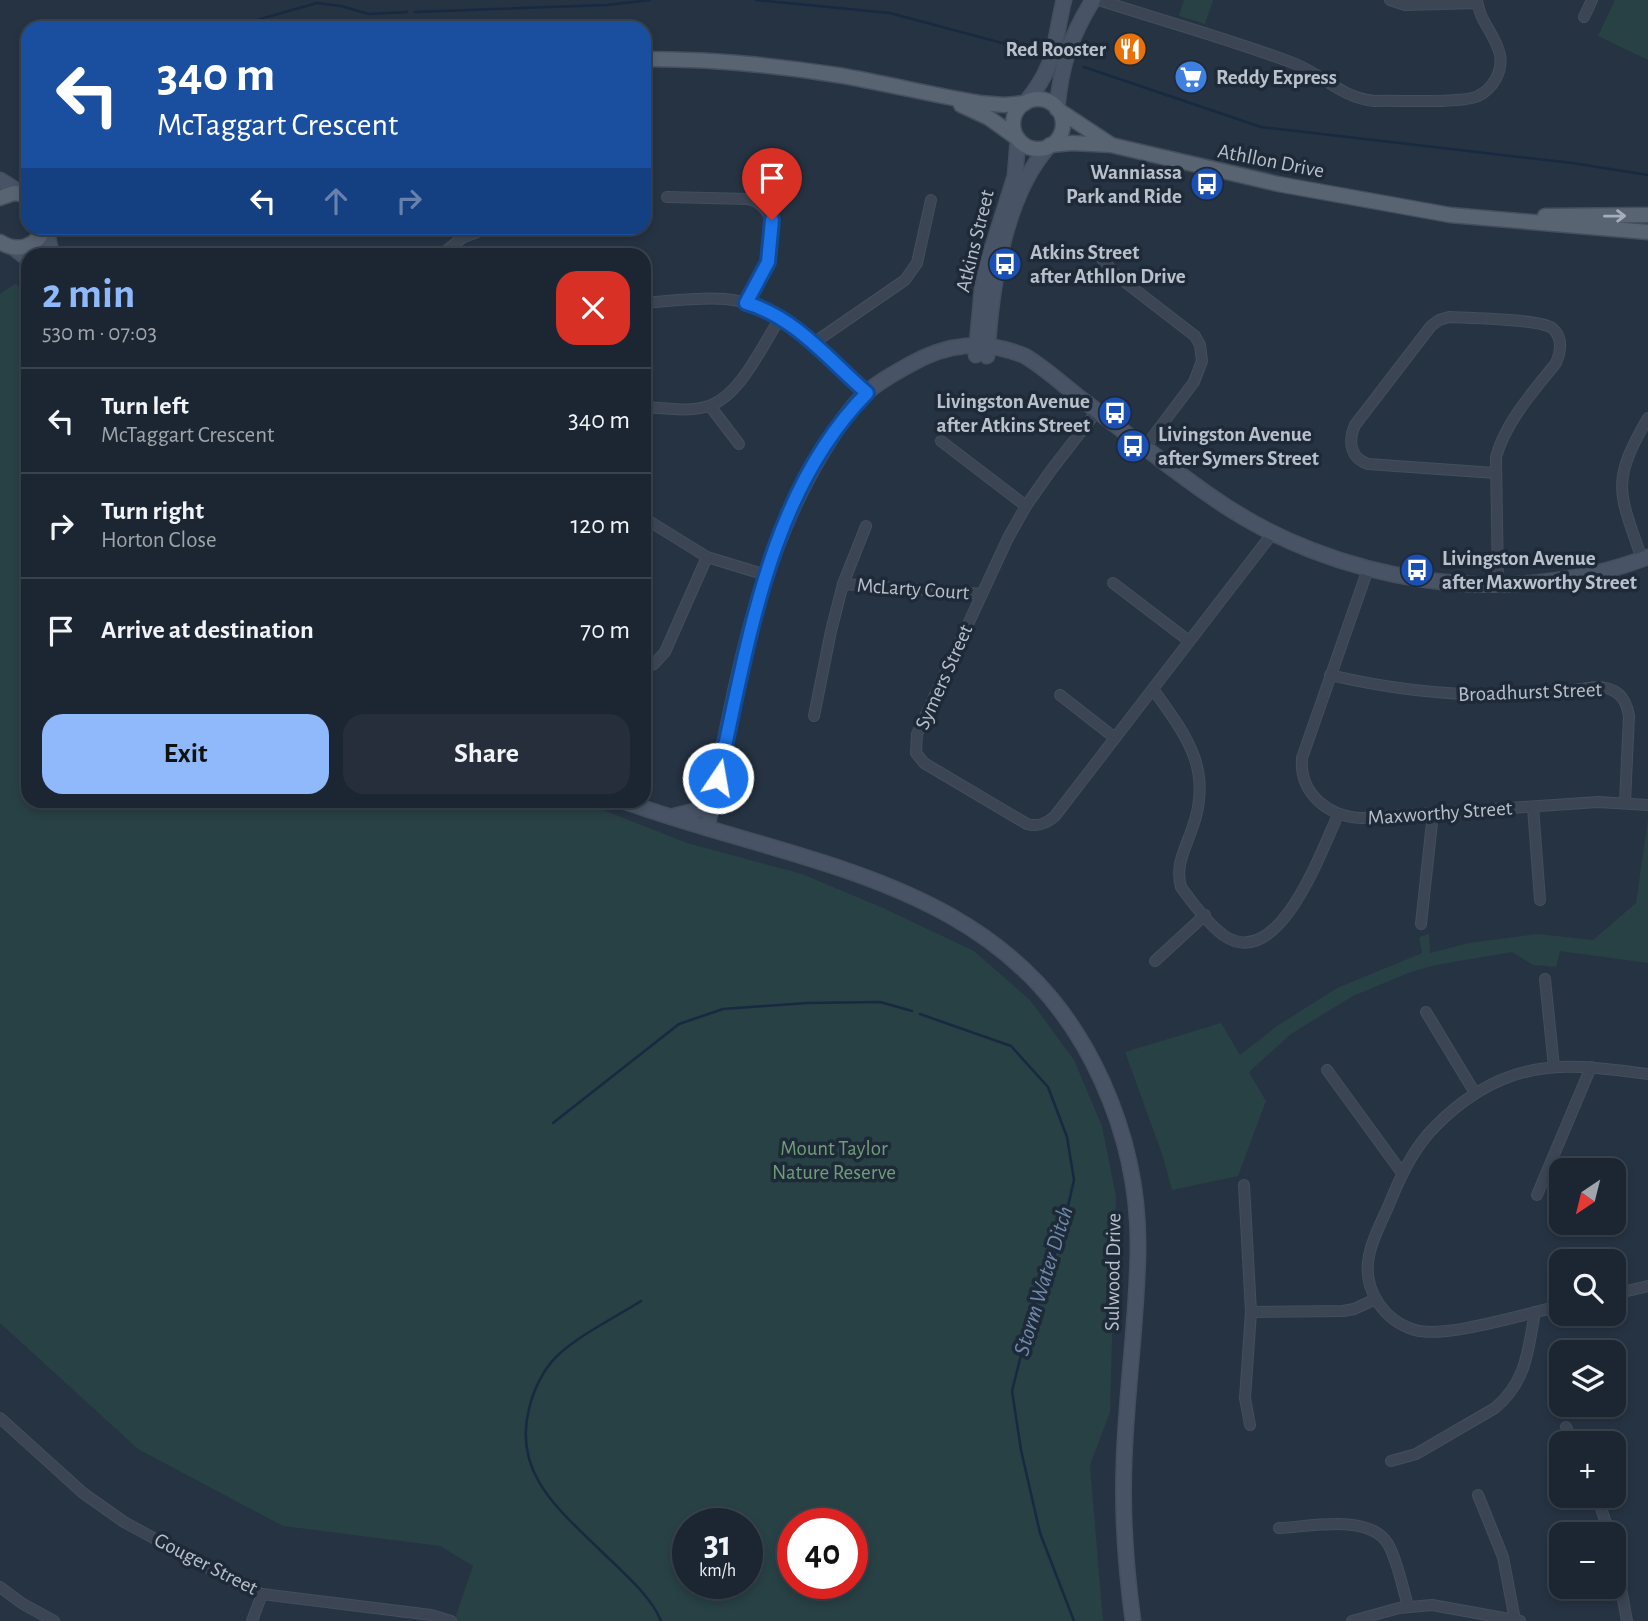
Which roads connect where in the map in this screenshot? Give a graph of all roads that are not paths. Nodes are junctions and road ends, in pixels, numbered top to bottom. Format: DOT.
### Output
graph roads {
  1 [pos="1064,0"];
  2 [pos="1390,0"];
  3 [pos="1592,0"];
  4 [pos="1094,1"];
  5 [pos="1477,2"];
  6 [pos="1584,17"];
  7 [pos="651,59"];
  8 [pos="943,97"];
  9 [pos="1025,103"];
  10 [pos="1057,109"];
  11 [pos="1017,138"];
  12 [pos="1050,145"];
  13 [pos="1111,145"];
  14 [pos="0,180"];
  15 [pos="21,191"];
  16 [pos="21,193"];
  17 [pos="667,197"];
  18 [pos="0,198"];
  19 [pos="931,200"];
  20 [pos="1424,209"];
  21 [pos="1648,215"];
  22 [pos="1648,232"];
  23 [pos="41,235"];
  24 [pos="470,235"];
  25 [pos="7,248"];
  26 [pos="450,248"];
  27 [pos="1098,254"];
  28 [pos="651,303"];
  29 [pos="746,303"];
  30 [pos="780,318"];
  31 [pos="984,319"];
  32 [pos="812,344"];
  33 [pos="955,346"];
  34 [pos="982,350"];
  35 [pos="1009,350"];
  36 [pos="912,363"];
  37 [pos="1055,379"];
  38 [pos="867,393"];
  39 [pos="709,406"];
  40 [pos="651,407"];
  41 [pos="1097,411"];
  42 [pos="1648,418"];
  43 [pos="941,441"];
  44 [pos="739,444"];
  45 [pos="1145,447"];
  46 [pos="1495,473"];
  47 [pos="1026,506"];
  48 [pos="651,522"];
  49 [pos="866,526"];
  50 [pos="1272,534"];
  51 [pos="707,557"];
  52 [pos="1645,558"];
  53 [pos="1368,569"];
  54 [pos="766,575"];
  55 [pos="1114,583"];
  56 [pos="843,584"];
  57 [pos="1498,584"];
  58 [pos="982,594"];
  59 [pos="1189,641"];
  60 [pos="651,665"];
  61 [pos="1330,675"];
  62 [pos="1153,689"];
  63 [pos="1060,695"];
  64 [pos="814,716"];
  65 [pos="1115,738"];
  66 [pos="714,797"];
  67 [pos="1625,802"];
  68 [pos="1648,805"];
  69 [pos="1534,807"];
  70 [pos="644,808"];
  71 [pos="1433,813"];
  72 [pos="1338,815"];
  73 [pos="669,816"];
  74 [pos="707,828"];
  75 [pos="1540,900"];
  76 [pos="1205,915"];
  77 [pos="1421,924"];
  78 [pos="1155,961"];
  79 [pos="1545,979"];
  80 [pos="1426,1012"];
  81 [pos="1553,1067"];
  82 [pos="1591,1067"];
  83 [pos="1327,1070"];
  84 [pos="1648,1074"];
  85 [pos="1475,1093"];
  86 [pos="1402,1173"];
  87 [pos="1244,1185"];
  88 [pos="1537,1195"];
  89 [pos="1648,1286"];
  90 [pos="1626,1291"];
  91 [pos="1376,1299"];
  92 [pos="1549,1309"];
  93 [pos="1251,1312"];
  94 [pos="1535,1312"];
  95 [pos="0,1418"];
  96 [pos="1250,1425"];
  97 [pos="1566,1427"];
  98 [pos="1568,1431"];
  99 [pos="1391,1461"];
  100 [pos="1478,1495"];
  101 [pos="1279,1528"];
  102 [pos="0,1587"];
  103 [pos="262,1594"];
  104 [pos="1623,1599"];
  105 [pos="1408,1606"];
  106 [pos="54,1621"];
  107 [pos="252,1621"];
  108 [pos="451,1621"];
  109 [pos="1133,1621"];
  110 [pos="1352,1621"];
  111 [pos="1517,1621"];
  112 [pos="1627,1621"];
  1 -- 4 [label="street"];
  1 -- 9 [label="street"];
  2 -- 5 [label="street"];
  3 -- 6 [label="street"];
  4 -- 5 [label="street"];
  4 -- 10 [label="street"];
  7 -- 8 [label="main road"];
  8 -- 9 [label="main road"];
  8 -- 11 [label="main road"];
  9 -- 10 [label="main road"];
  9 -- 11 [label="main road"];
  10 -- 12 [label="main road"];
  10 -- 13 [label="main road, Athllon Drive"];
  11 -- 12 [label="main road"];
  11 -- 31 [label="street, Atkins Street"];
  12 -- 13 [label="main road, Athllon Drive"];
  12 -- 31 [label="street, Atkins Street"];
  13 -- 20 [label="main road, Athllon Drive"];
  14 -- 15 [label="street"];
  16 -- 18 [label="main road"];
  17 -- 29 [label="street"];
  19 -- 32 [label="street"];
  20 -- 21 [label="main road, Athllon Drive, one-way"];
  20 -- 22 [label="main road, Athllon Drive"];
  23 -- 25 [label="main road"];
  24 -- 26 [label="street"];
  27 -- 45 [label="street"];
  28 -- 29 [label="street"];
  29 -- 30 [label="street"];
  30 -- 32 [label="street"];
  30 -- 39 [label="street"];
  31 -- 33 [label="street"];
  31 -- 34 [label="street, Atkins Street"];
  31 -- 35 [label="street"];
  32 -- 38 [label="street"];
  33 -- 34 [label="street"];
  33 -- 36 [label="street"];
  34 -- 35 [label="street"];
  34 -- 36 [label="street"];
  34 -- 37 [label="street"];
  35 -- 37 [label="street"];
  36 -- 38 [label="street"];
  37 -- 41 [label="street"];
  38 -- 54 [label="street"];
  39 -- 40 [label="street"];
  39 -- 44 [label="street"];
  41 -- 45 [label="street"];
  41 -- 47 [label="street, Symers Street"];
  42 -- 52 [label="street"];
  43 -- 47 [label="street"];
  45 -- 50 [label="street"];
  46 -- 46 [label="street"];
  46 -- 57 [label="street"];
  47 -- 58 [label="street, Symers Street"];
  48 -- 51 [label="street"];
  49 -- 56 [label="street, McLarty Court"];
  50 -- 53 [label="street"];
  50 -- 59 [label="street, Symers Street"];
  51 -- 54 [label="street"];
  51 -- 60 [label="street"];
  52 -- 57 [label="street"];
  53 -- 57 [label="street"];
  53 -- 61 [label="street, Maxworthy Street"];
  54 -- 66 [label="street"];
  55 -- 59 [label="street"];
  56 -- 58 [label="street, McLarty Court"];
  56 -- 64 [label="street, McLarty Court"];
  58 -- 65 [label="street, Symers Street"];
  59 -- 62 [label="street, Symers Street"];
  61 -- 67 [label="street, Broadhurst Street"];
  61 -- 72 [label="street, Maxworthy Street"];
  62 -- 65 [label="street, Symers Street"];
  62 -- 76 [label="street"];
  63 -- 65 [label="street"];
  66 -- 73 [label="street"];
  66 -- 74 [label="street"];
  67 -- 68 [label="street, Maxworthy Street"];
  67 -- 69 [label="street, Maxworthy Street"];
  69 -- 71 [label="street, Maxworthy Street"];
  69 -- 75 [label="street"];
  70 -- 73 [label="street, Sulwood Drive"];
  71 -- 72 [label="street, Maxworthy Street"];
  71 -- 77 [label="street"];
  72 -- 76 [label="street"];
  73 -- 74 [label="street, Sulwood Drive"];
  74 -- 109 [label="street, Sulwood Drive"];
  76 -- 78 [label="street"];
  79 -- 81 [label="street"];
  80 -- 85 [label="street"];
  81 -- 82 [label="street"];
  81 -- 85 [label="street"];
  82 -- 84 [label="street"];
  82 -- 88 [label="street"];
  83 -- 86 [label="street"];
  85 -- 86 [label="street"];
  86 -- 91 [label="street"];
  87 -- 93 [label="street"];
  89 -- 90 [label="street"];
  91 -- 93 [label="street"];
  91 -- 94 [label="street"];
  92 -- 94 [label="street"];
  93 -- 96 [label="street"];
  94 -- 99 [label="street"];
  95 -- 103 [label="street, Gouger Street"];
  97 -- 98 [label="street"];
  100 -- 111 [label="street"];
  101 -- 105 [label="street"];
  102 -- 106 [label="street"];
  103 -- 107 [label="street"];
  103 -- 108 [label="street, Gouger Street"];
  104 -- 112 [label="street"];
  105 -- 110 [label="street"];
  105 -- 111 [label="street"];
}
